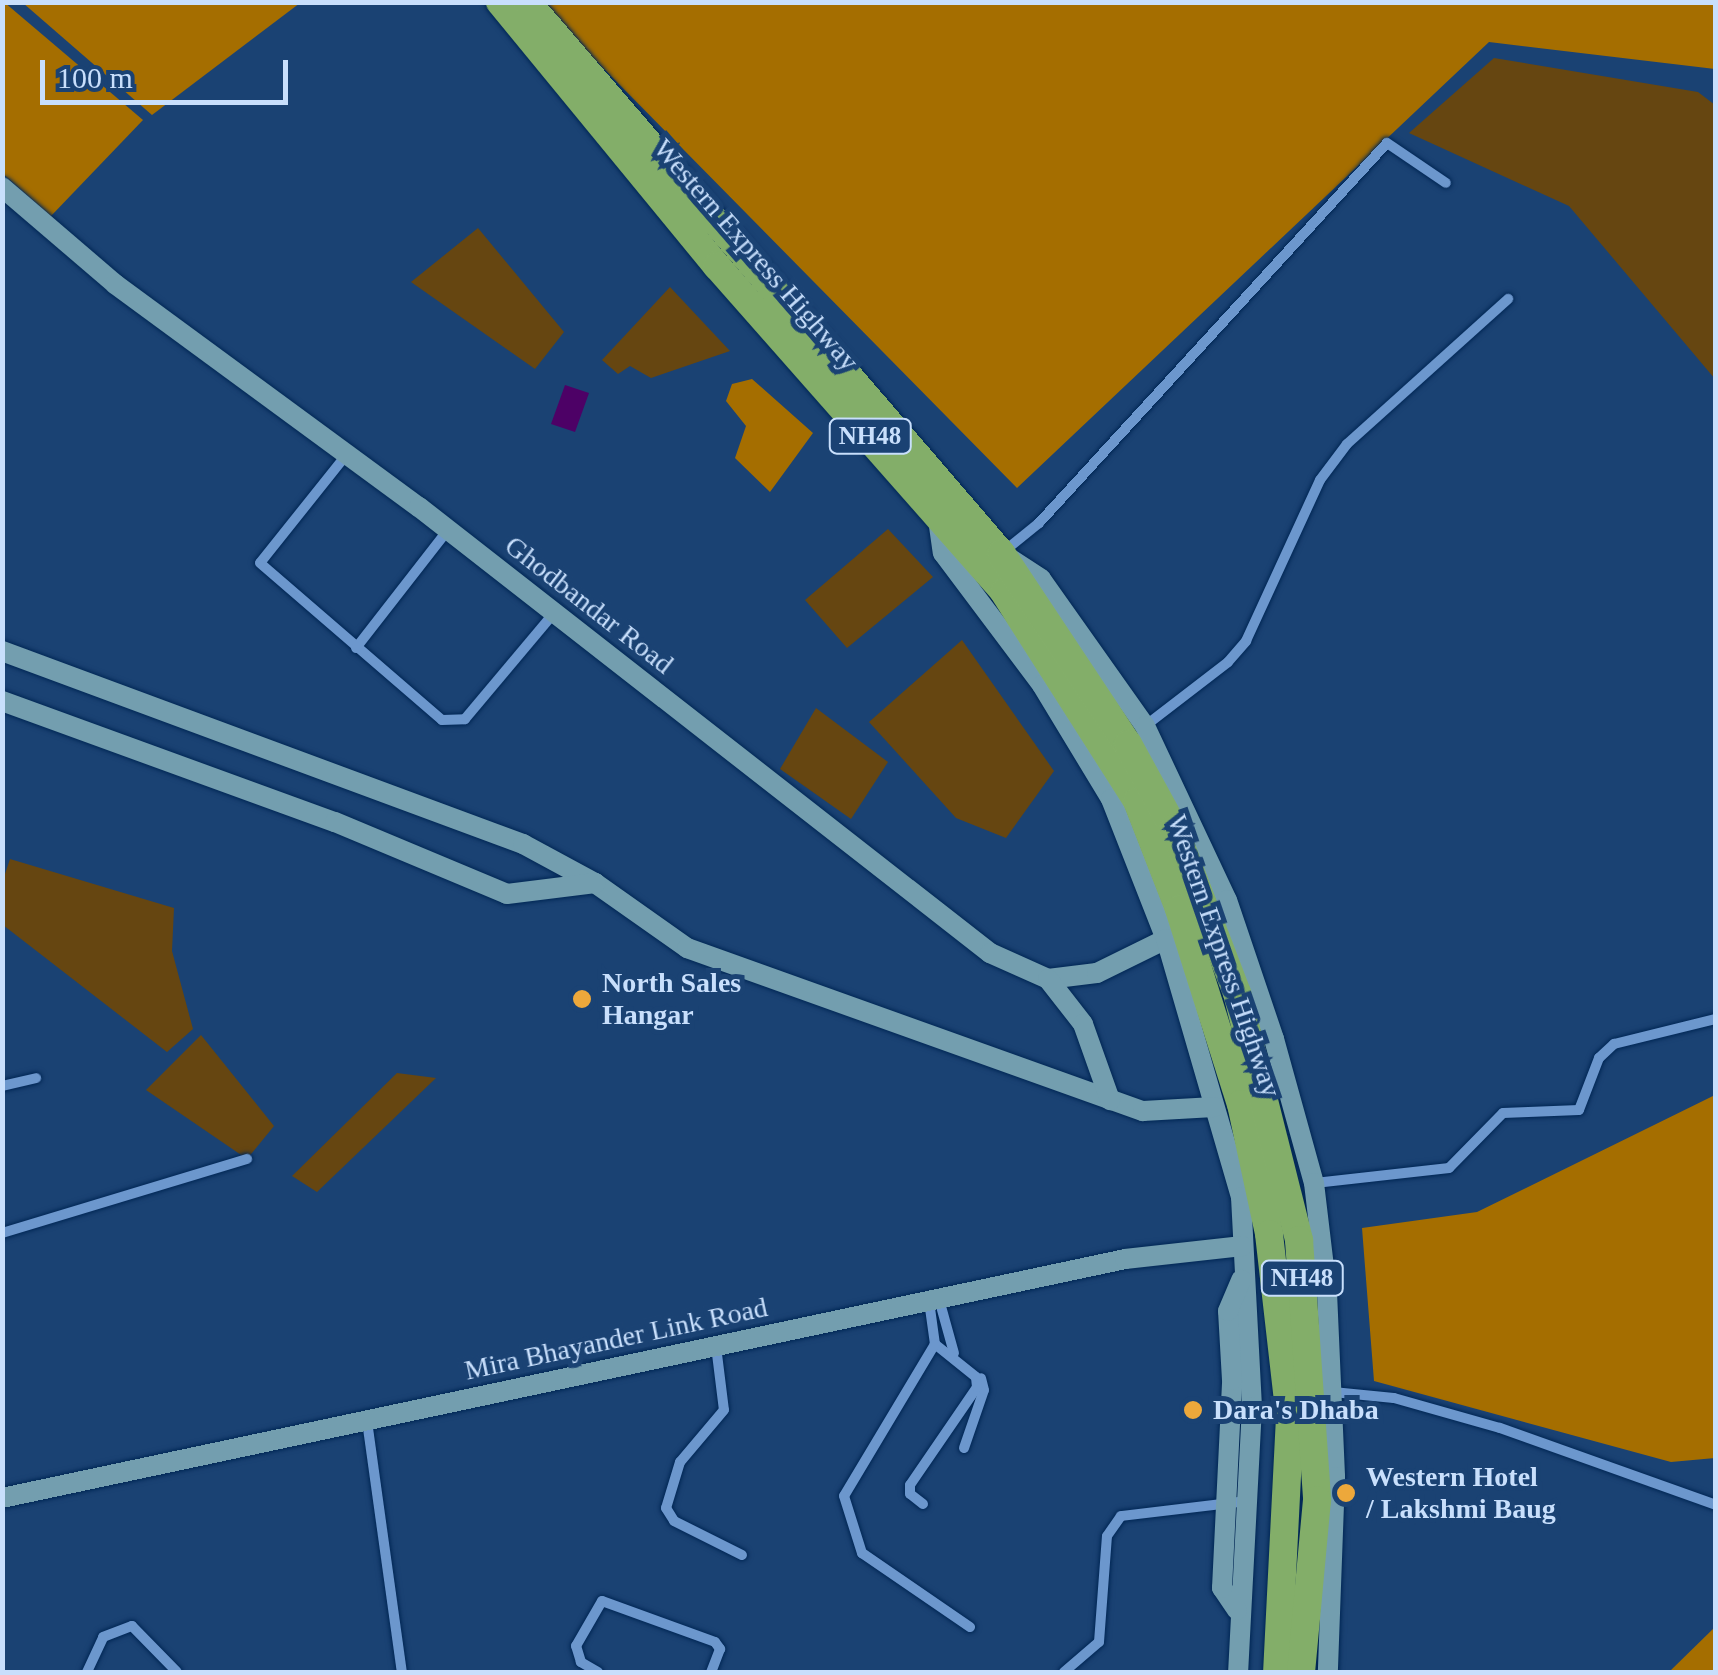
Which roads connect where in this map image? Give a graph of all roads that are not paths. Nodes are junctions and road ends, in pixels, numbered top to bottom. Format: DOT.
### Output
graph roads {
  1 [pos="500,2"];
  2 [pos="527,2"];
  3 [pos="1446,183"];
  4 [pos="2,187"];
  5 [pos="1508,298"];
  6 [pos="900,452"];
  7 [pos="347,454"];
  8 [pos="937,512"];
  9 [pos="448,530"];
  10 [pos="1001,553"];
  11 [pos="554,612"];
  12 [pos="356,648"];
  13 [pos="2,651"];
  14 [pos="2,702"];
  15 [pos="1145,726"];
  16 [pos="596,882"];
  17 [pos="1166,939"];
  18 [pos="1048,980"];
  19 [pos="1716,1018"];
  20 [pos="36,1078"];
  21 [pos="2,1086"];
  22 [pos="1110,1100"];
  23 [pos="1214,1107"];
  24 [pos="247,1159"];
  25 [pos="1314,1183"];
  26 [pos="2,1233"];
  27 [pos="1242,1246"];
  28 [pos="934,1300"];
  29 [pos="935,1344"];
  30 [pos="716,1346"];
  31 [pos="1333,1392"];
  32 [pos="366,1421"];
  33 [pos="964,1448"];
  34 [pos="2,1498"];
  35 [pos="1236,1502"];
  36 [pos="923,1504"];
  37 [pos="1716,1504"];
  38 [pos="742,1555"];
  39 [pos="970,1627"];
  40 [pos="87,1672"];
  41 [pos="177,1672"];
  42 [pos="402,1672"];
  43 [pos="598,1672"];
  44 [pos="711,1672"];
  45 [pos="1064,1672"];
  46 [pos="1238,1672"];
  47 [pos="1307,1672"];
  1 -- 6 [label="highway, Western Express Highway / NH48"];
  2 -- 6 [label="highway, Western Express Highway / NH48"];
  3 -- 10 [label="street"];
  4 -- 7 [label="street, Ghodbandar Road"];
  5 -- 15 [label="street"];
  6 -- 8 [label="highway, Western Express Highway / NH48"];
  6 -- 10 [label="highway, Western Express Highway / NH48"];
  7 -- 9 [label="street, Ghodbandar Road"];
  7 -- 12 [label="street"];
  8 -- 17 [label="street"];
  8 -- 47 [label="highway, Western Express Highway / NH48"];
  9 -- 11 [label="street, Ghodbandar Road"];
  9 -- 12 [label="street"];
  10 -- 15 [label="street"];
  10 -- 47 [label="highway, Western Express Highway / NH48"];
  11 -- 12 [label="street"];
  11 -- 18 [label="street, Ghodbandar Road"];
  13 -- 16 [label="street"];
  14 -- 16 [label="street"];
  15 -- 25 [label="street"];
  16 -- 22 [label="street"];
  17 -- 18 [label="street"];
  17 -- 23 [label="street"];
  18 -- 22 [label="street"];
  19 -- 25 [label="street"];
  20 -- 21 [label="street"];
  22 -- 23 [label="street"];
  23 -- 27 [label="street"];
  24 -- 26 [label="street"];
  25 -- 31 [label="street"];
  27 -- 28 [label="street, Mira Bhayander Link Road"];
  27 -- 35 [label="street"];
  28 -- 29 [label="street"];
  28 -- 30 [label="street, Mira Bhayander Link Road"];
  28 -- 33 [label="street"];
  29 -- 36 [label="street"];
  29 -- 39 [label="street"];
  30 -- 32 [label="street, Mira Bhayander Link Road"];
  30 -- 38 [label="street"];
  31 -- 37 [label="street"];
  31 -- 47 [label="street"];
  32 -- 34 [label="street, Mira Bhayander Link Road"];
  32 -- 42 [label="street"];
  35 -- 45 [label="street"];
  35 -- 46 [label="street"];
  40 -- 41 [label="street"];
  43 -- 44 [label="street"];
}
